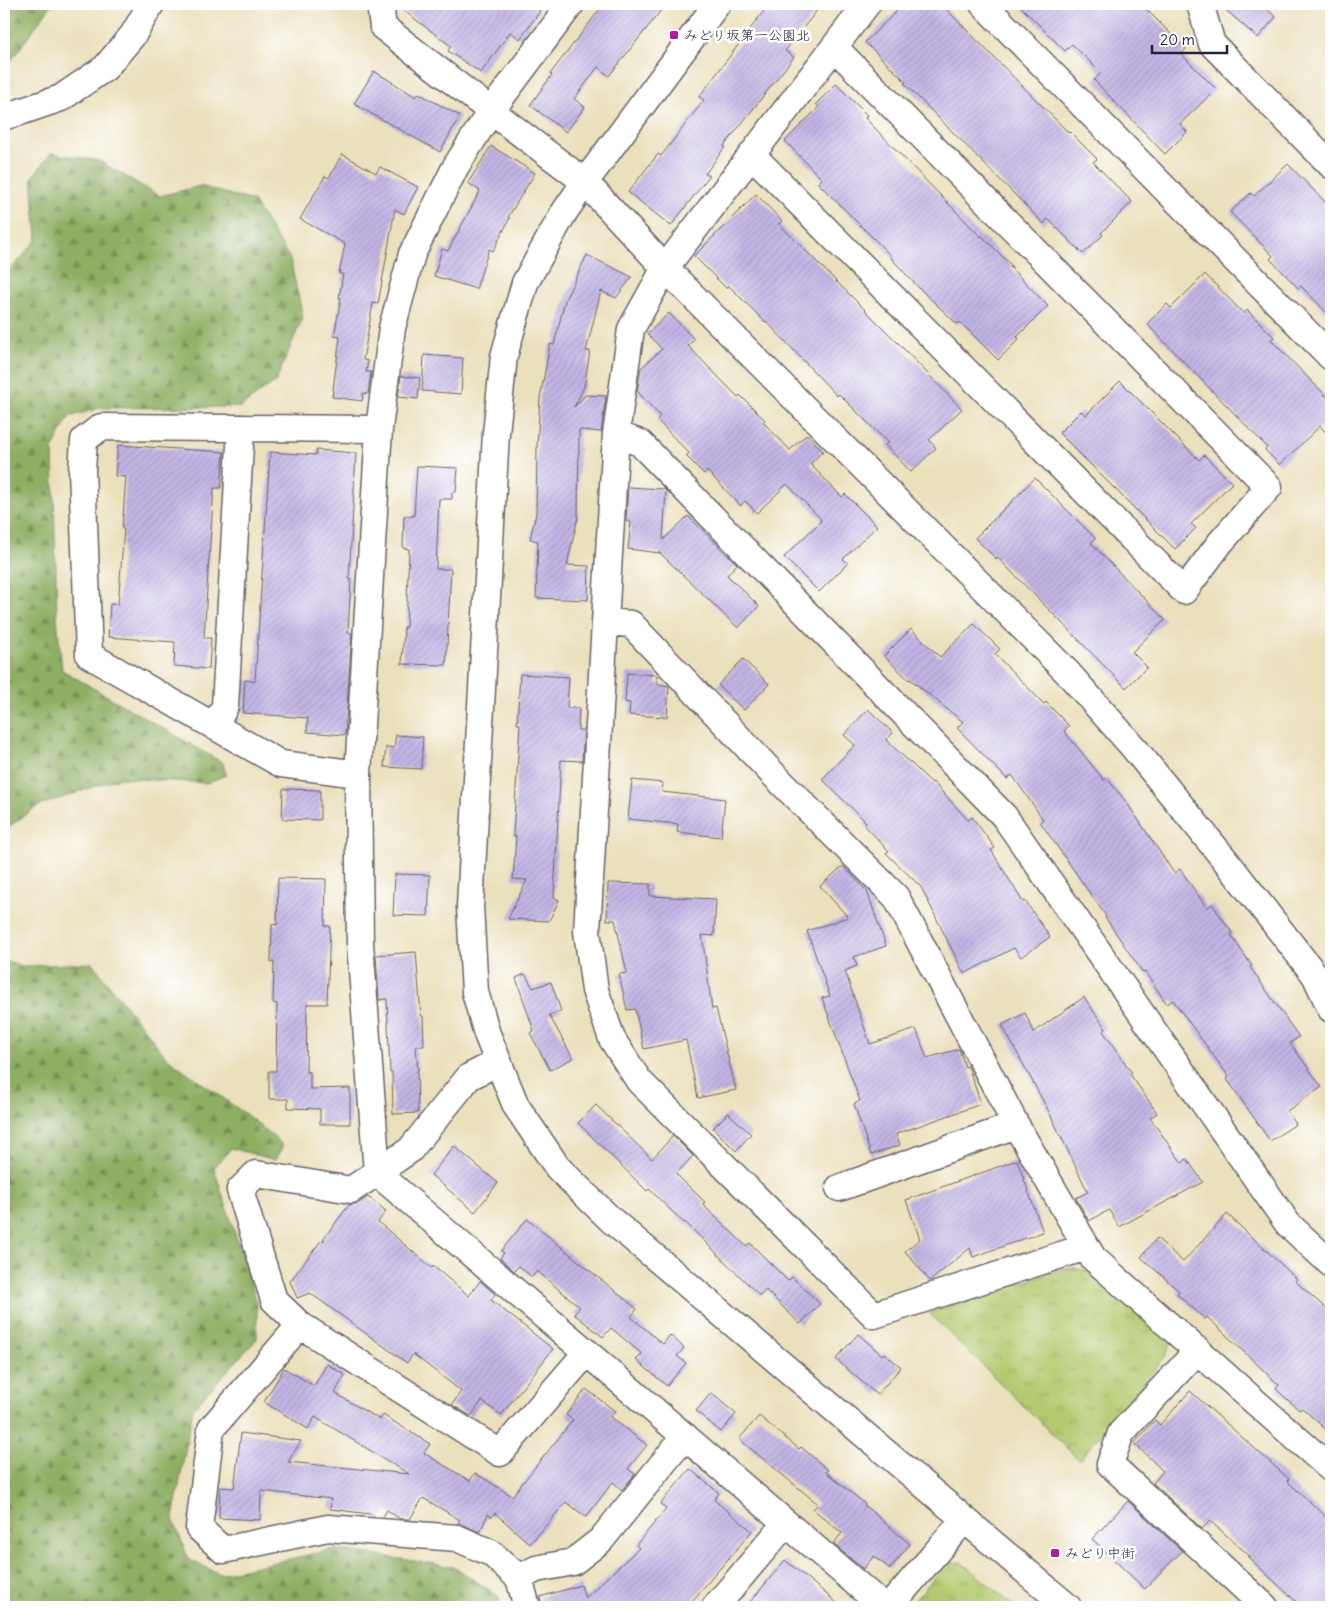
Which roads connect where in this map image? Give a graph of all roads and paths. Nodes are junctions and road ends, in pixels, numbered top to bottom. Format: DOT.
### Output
graph roads {
  1 [pos="152,4"];
  2 [pos="380,4"];
  3 [pos="571,4"];
  4 [pos="718,4"];
  5 [pos="867,4"];
  6 [pos="983,4"];
  7 [pos="1200,4"];
  8 [pos="834,47"];
  9 [pos="490,111"];
  10 [pos="4,116"];
  11 [pos="752,155"];
  12 [pos="1331,165"];
  13 [pos="585,182"];
  14 [pos="665,268"];
  15 [pos="1331,357"];
  16 [pos="241,428"];
  17 [pos="378,429"];
  18 [pos="616,434"];
  19 [pos="606,622"];
  20 [pos="215,727"];
  21 [pos="358,774"];
  22 [pos="1331,1009"];
  23 [pos="498,1062"];
  24 [pos="1016,1125"];
  25 [pos="377,1173"];
  26 [pos="839,1188"];
  27 [pos="1086,1247"];
  28 [pos="1331,1264"];
  29 [pos="300,1325"];
  30 [pos="1198,1350"];
  31 [pos="587,1352"];
  32 [pos="685,1436"];
  33 [pos="1331,1469"];
  34 [pos="964,1520"];
  35 [pos="786,1523"];
  36 [pos="519,1578"];
  37 [pos="527,1607"];
  38 [pos="715,1607"];
  39 [pos="884,1607"];
  40 [pos="889,1607"];
  41 [pos="1068,1607"];
  42 [pos="1265,1607"];
  1 -- 10 [label="street"];
  2 -- 9 [label="street"];
  3 -- 9 [label="street"];
  4 -- 13 [label="street"];
  5 -- 8 [label="street"];
  6 -- 15 [label="street"];
  7 -- 12 [label="street"];
  8 -- 11 [label="street"];
  8 -- 11 [label="street"];
  9 -- 13 [label="street"];
  9 -- 17 [label="street"];
  11 -- 14 [label="street"];
  13 -- 14 [label="street"];
  13 -- 23 [label="street"];
  14 -- 18 [label="street"];
  14 -- 22 [label="street"];
  16 -- 17 [label="street"];
  16 -- 20 [label="street"];
  16 -- 20 [label="street"];
  17 -- 21 [label="street"];
  18 -- 19 [label="street"];
  18 -- 28 [label="street"];
  19 -- 24 [label="street"];
  19 -- 27 [label="street"];
  20 -- 21 [label="street"];
  21 -- 25 [label="street"];
  23 -- 25 [label="street"];
  23 -- 34 [label="street"];
  24 -- 26 [label="street"];
  24 -- 27 [label="street"];
  25 -- 29 [label="street"];
  25 -- 31 [label="street"];
  27 -- 30 [label="street"];
  29 -- 31 [label="street"];
  29 -- 36 [label="street"];
  30 -- 33 [label="street"];
  30 -- 42 [label="street"];
  31 -- 32 [label="street"];
  32 -- 35 [label="street"];
  32 -- 36 [label="street"];
  34 -- 40 [label="street"];
  34 -- 41 [label="street"];
  35 -- 38 [label="street"];
  35 -- 39 [label="street"];
  36 -- 37 [label="street"];
}
